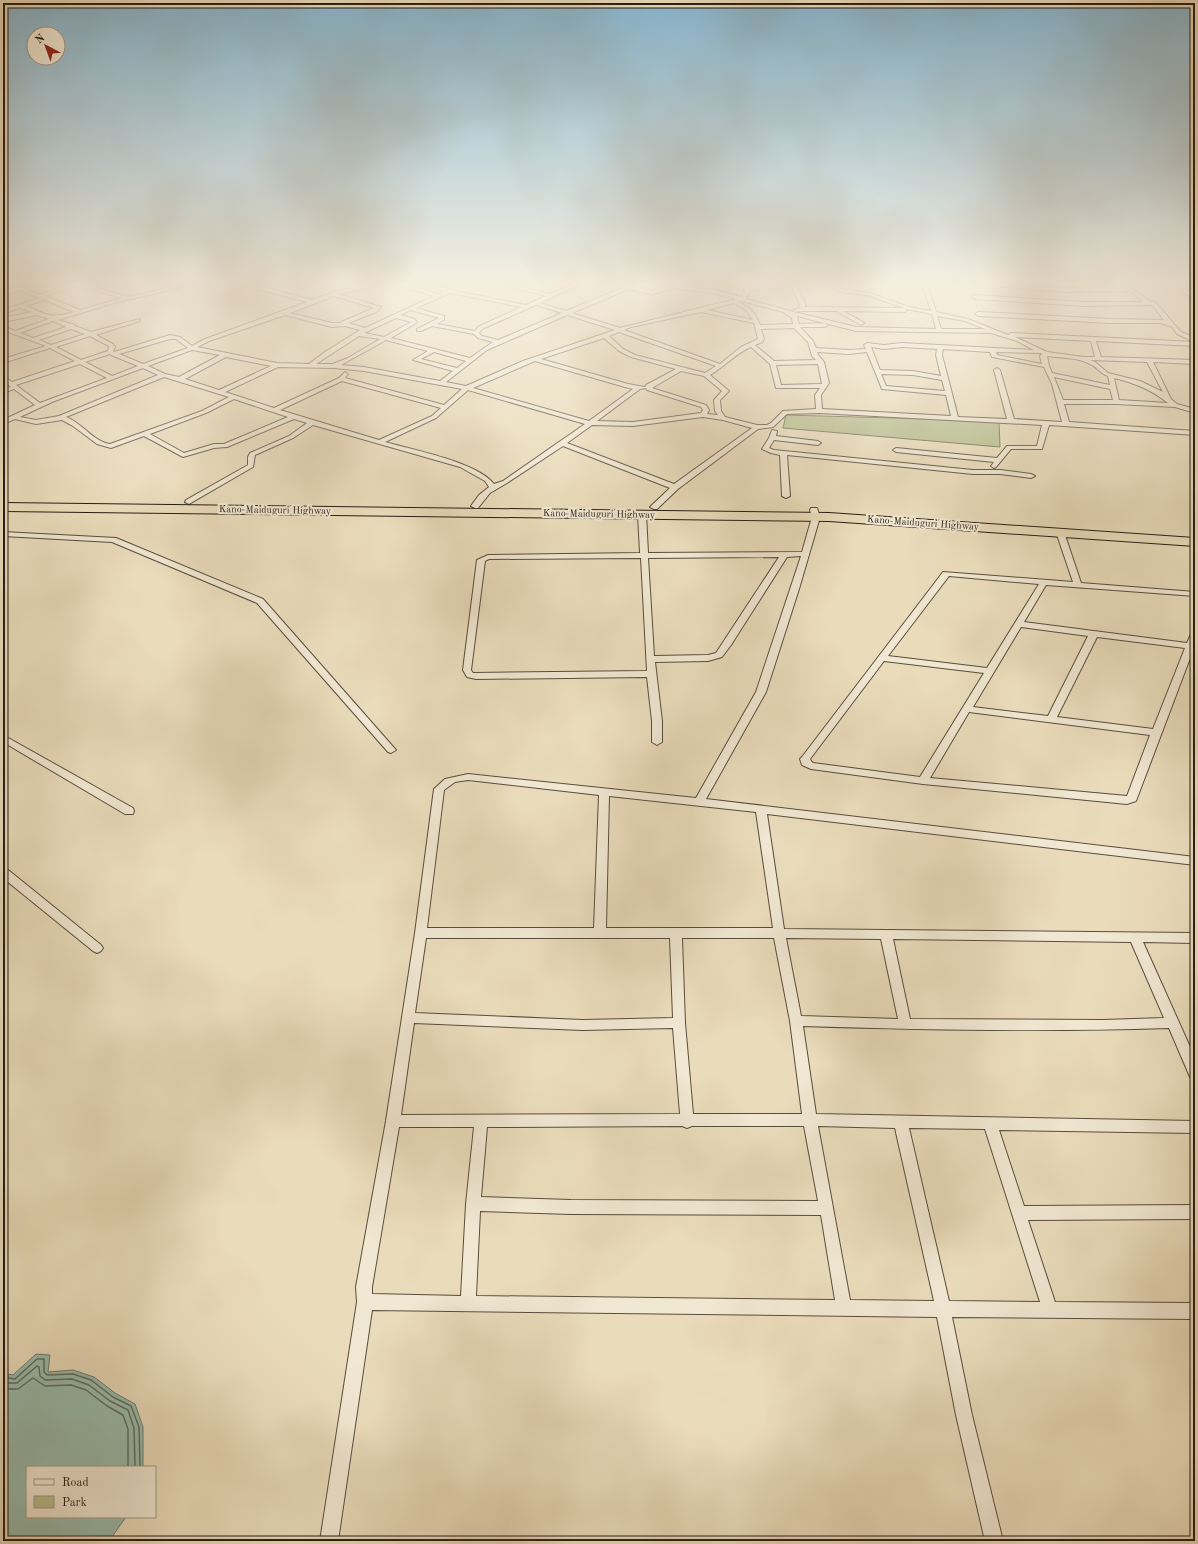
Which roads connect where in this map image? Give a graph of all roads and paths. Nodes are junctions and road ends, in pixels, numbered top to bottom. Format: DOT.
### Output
graph roads {
  1 [pos="26,353"];
  2 [pos="64,353"];
  3 [pos="112,353"];
  4 [pos="179,353"];
  5 [pos="216,353"];
  6 [pos="327,353"];
  7 [pos="360,353"];
  8 [pos="428,353"];
  9 [pos="441,353"];
  10 [pos="479,353"];
  11 [pos="553,353"];
  12 [pos="627,353"];
  13 [pos="684,353"];
  14 [pos="737,353"];
  15 [pos="761,353"];
  16 [pos="814,353"];
  17 [pos="871,353"];
  18 [pos="939,353"];
  19 [pos="994,353"];
  20 [pos="1044,353"];
  21 [pos="1097,353"];
  22 [pos="225,355"];
  23 [pos="1079,358"];
  24 [pos="1098,358"];
  25 [pos="535,359"];
  26 [pos="3,360"];
  27 [pos="470,360"];
  28 [pos="1149,360"];
  29 [pos="81,362"];
  30 [pos="821,362"];
  31 [pos="1195,362"];
  32 [pos="773,363"];
  33 [pos="277,364"];
  34 [pos="310,366"];
  35 [pos="334,366"];
  36 [pos="721,366"];
  37 [pos="1046,366"];
  38 [pos="143,367"];
  39 [pos="350,369"];
  40 [pos="680,369"];
  41 [pos="458,370"];
  42 [pos="997,370"];
  43 [pos="878,372"];
  44 [pos="1050,374"];
  45 [pos="163,375"];
  46 [pos="706,375"];
  47 [pos="112,378"];
  48 [pos="1114,378"];
  49 [pos="3,379"];
  50 [pos="180,379"];
  51 [pos="341,379"];
  52 [pos="946,379"];
  53 [pos="1072,380"];
  54 [pos="441,383"];
  55 [pos="14,385"];
  56 [pos="824,386"];
  57 [pos="639,387"];
  58 [pos="467,388"];
  59 [pos="1114,388"];
  60 [pos="648,389"];
  61 [pos="3,391"];
  62 [pos="220,392"];
  63 [pos="948,393"];
  64 [pos="234,397"];
  65 [pos="1060,402"];
  66 [pos="1116,402"];
  67 [pos="1173,404"];
  68 [pos="40,405"];
  69 [pos="446,406"];
  70 [pos="274,411"];
  71 [pos="819,411"];
  72 [pos="1195,411"];
  73 [pos="703,415"];
  74 [pos="293,417"];
  75 [pos="15,418"];
  76 [pos="60,418"];
  77 [pos="723,418"];
  78 [pos="955,419"];
  79 [pos="3,422"];
  80 [pos="777,422"];
  81 [pos="1011,422"];
  82 [pos="312,423"];
  83 [pos="1046,423"];
  84 [pos="589,424"];
  85 [pos="1066,424"];
  86 [pos="757,427"];
  87 [pos="1195,433"];
  88 [pos="145,434"];
  89 [pos="772,438"];
  90 [pos="380,442"];
  91 [pos="562,443"];
  92 [pos="818,443"];
  93 [pos="896,450"];
  94 [pos="783,453"];
  95 [pos="999,460"];
  96 [pos="989,472"];
  97 [pos="1032,476"];
  98 [pos="492,487"];
  99 [pos="675,487"];
  100 [pos="786,496"];
  101 [pos="3,500"];
  102 [pos="189,502"];
  103 [pos="475,506"];
  104 [pos="3,507"];
  105 [pos="654,507"];
  106 [pos="815,513"];
  107 [pos="642,514"];
  108 [pos="1060,532"];
  109 [pos="3,534"];
  110 [pos="1195,535"];
  111 [pos="1195,542"];
  112 [pos="785,554"];
  113 [pos="805,554"];
  114 [pos="644,555"];
  115 [pos="1044,582"];
  116 [pos="1078,585"];
  117 [pos="1195,594"];
  118 [pos="1018,624"];
  119 [pos="1094,633"];
  120 [pos="1195,634"];
  121 [pos="1190,646"];
  122 [pos="884,658"];
  123 [pos="650,659"];
  124 [pos="990,671"];
  125 [pos="651,674"];
  126 [pos="967,709"];
  127 [pos="1051,719"];
  128 [pos="1156,733"];
  129 [pos="3,738"];
  130 [pos="657,742"];
  131 [pos="391,750"];
  132 [pos="923,781"];
  133 [pos="604,793"];
  134 [pos="699,802"];
  135 [pos="760,810"];
  136 [pos="129,811"];
  137 [pos="1195,861"];
  138 [pos="3,872"];
  139 [pos="421,933"];
  140 [pos="779,933"];
  141 [pos="600,934"];
  142 [pos="676,934"];
  143 [pos="886,935"];
  144 [pos="1135,938"];
  145 [pos="1195,938"];
  146 [pos="97,948"];
  147 [pos="408,1018"];
  148 [pos="796,1021"];
  149 [pos="679,1023"];
  150 [pos="1172,1023"];
  151 [pos="905,1024"];
  152 [pos="1195,1073"];
  153 [pos="810,1120"];
  154 [pos="393,1121"];
  155 [pos="481,1121"];
  156 [pos="687,1122"];
  157 [pos="901,1123"];
  158 [pos="990,1124"];
  159 [pos="1195,1127"];
  160 [pos="473,1204"];
  161 [pos="827,1208"];
  162 [pos="1195,1212"];
  163 [pos="1018,1213"];
  164 [pos="365,1302"];
  165 [pos="468,1303"];
  166 [pos="844,1308"];
  167 [pos="943,1309"];
  168 [pos="1050,1310"];
  169 [pos="1195,1311"];
  170 [pos="329,1541"];
  171 [pos="994,1541"];
  1 -- 26 [label="street"];
  2 -- 29 [label="street"];
  3 -- 29 [label="street"];
  3 -- 38 [label="street"];
  4 -- 38 [label="street"];
  5 -- 22 [label="street"];
  6 -- 34 [label="street"];
  7 -- 35 [label="street"];
  8 -- 41 [label="street"];
  9 -- 27 [label="street"];
  10 -- 27 [label="street"];
  11 -- 25 [label="street"];
  12 -- 40 [label="street"];
  13 -- 36 [label="street"];
  14 -- 36 [label="street"];
  15 -- 32 [label="street"];
  16 -- 30 [label="street"];
  17 -- 43 [label="street"];
  18 -- 52 [label="street"];
  19 -- 37 [label="street"];
  20 -- 23 [label="street"];
  20 -- 37 [label="street"];
  21 -- 24 [label="street"];
  22 -- 33 [label="street"];
  22 -- 50 [label="street"];
  23 -- 24 [label="street"];
  23 -- 48 [label="street"];
  24 -- 28 [label="street"];
  25 -- 57 [label="street"];
  25 -- 58 [label="street"];
  27 -- 41 [label="street"];
  28 -- 31 [label="street"];
  28 -- 67 [label="street"];
  29 -- 47 [label="street"];
  29 -- 55 [label="street"];
  30 -- 32 [label="street"];
  30 -- 56 [label="street"];
  32 -- 56 [label="street"];
  33 -- 34 [label="street"];
  33 -- 62 [label="street"];
  34 -- 35 [label="street"];
  35 -- 39 [label="street"];
  36 -- 46 [label="street"];
  37 -- 44 [label="street"];
  38 -- 45 [label="street"];
  38 -- 47 [label="street"];
  39 -- 51 [label="street"];
  39 -- 54 [label="street"];
  40 -- 46 [label="street"];
  40 -- 60 [label="street"];
  41 -- 54 [label="street"];
  42 -- 81 [label="street"];
  43 -- 52 [label="street"];
  43 -- 63 [label="street"];
  44 -- 53 [label="street"];
  44 -- 65 [label="street"];
  45 -- 50 [label="street"];
  45 -- 76 [label="street"];
  46 -- 77 [label="street"];
  47 -- 68 [label="street"];
  48 -- 53 [label="street"];
  48 -- 59 [label="street"];
  48 -- 67 [label="street"];
  49 -- 55 [label="street"];
  50 -- 62 [label="street"];
  51 -- 69 [label="street"];
  51 -- 70 [label="street"];
  52 -- 63 [label="street"];
  53 -- 59 [label="street"];
  54 -- 58 [label="street"];
  55 -- 61 [label="street"];
  55 -- 68 [label="street"];
  56 -- 71 [label="street"];
  57 -- 60 [label="street"];
  57 -- 84 [label="street"];
  58 -- 69 [label="street"];
  58 -- 84 [label="street"];
  59 -- 66 [label="street"];
  60 -- 73 [label="street"];
  62 -- 64 [label="street"];
  63 -- 78 [label="street"];
  64 -- 70 [label="street"];
  64 -- 88 [label="street"];
  65 -- 66 [label="street"];
  65 -- 85 [label="street"];
  66 -- 67 [label="street"];
  67 -- 72 [label="street"];
  68 -- 75 [label="street"];
  69 -- 90 [label="street"];
  70 -- 74 [label="street"];
  71 -- 78 [label="street"];
  71 -- 80 [label="street"];
  73 -- 77 [label="street"];
  73 -- 84 [label="street"];
  74 -- 82 [label="street"];
  74 -- 88 [label="street"];
  75 -- 76 [label="street"];
  75 -- 79 [label="street"];
  76 -- 88 [label="street"];
  77 -- 86 [label="street"];
  78 -- 81 [label="street"];
  80 -- 86 [label="street"];
  80 -- 89 [label="street"];
  81 -- 83 [label="street"];
  82 -- 90 [label="street"];
  82 -- 102 [label="street"];
  83 -- 85 [label="street"];
  83 -- 95 [label="street"];
  84 -- 91 [label="street"];
  85 -- 87 [label="street"];
  86 -- 99 [label="street"];
  89 -- 92 [label="street"];
  89 -- 94 [label="street"];
  90 -- 98 [label="street"];
  91 -- 98 [label="street"];
  91 -- 99 [label="street"];
  93 -- 95 [label="street"];
  94 -- 96 [label="street"];
  94 -- 100 [label="street"];
  95 -- 96 [label="street"];
  96 -- 97 [label="street"];
  98 -- 103 [label="street"];
  99 -- 105 [label="street"];
  101 -- 102 [label="highway, Kano-Maiduguri Highway"];
  102 -- 103 [label="highway, Kano-Maiduguri Highway"];
  103 -- 105 [label="highway, Kano-Maiduguri Highway"];
  104 -- 107 [label="highway, Kano-Maiduguri Highway"];
  105 -- 106 [label="highway, Kano-Maiduguri Highway"];
  106 -- 107 [label="highway, Kano-Maiduguri Highway"];
  106 -- 108 [label="highway, Kano-Maiduguri Highway"];
  106 -- 110 [label="highway, Kano-Maiduguri Highway"];
  106 -- 113 [label="street"];
  107 -- 114 [label="street"];
  108 -- 111 [label="highway, Kano-Maiduguri Highway"];
  108 -- 116 [label="street"];
  109 -- 131 [label="street"];
  112 -- 113 [label="street"];
  112 -- 114 [label="street"];
  112 -- 123 [label="street"];
  113 -- 134 [label="street"];
  114 -- 123 [label="street"];
  114 -- 125 [label="street"];
  115 -- 116 [label="street"];
  115 -- 118 [label="street"];
  115 -- 122 [label="street"];
  116 -- 117 [label="street"];
  118 -- 119 [label="street"];
  118 -- 124 [label="street"];
  119 -- 121 [label="street"];
  119 -- 127 [label="street"];
  120 -- 121 [label="street"];
  121 -- 128 [label="street"];
  122 -- 124 [label="street"];
  122 -- 132 [label="street"];
  123 -- 125 [label="street"];
  124 -- 126 [label="street"];
  125 -- 130 [label="street"];
  126 -- 127 [label="street"];
  126 -- 132 [label="street"];
  127 -- 128 [label="street"];
  128 -- 132 [label="street"];
  129 -- 136 [label="street"];
  133 -- 134 [label="street"];
  133 -- 139 [label="street"];
  133 -- 141 [label="street"];
  134 -- 135 [label="street"];
  135 -- 137 [label="street"];
  135 -- 140 [label="street"];
  138 -- 146 [label="street"];
  139 -- 141 [label="street"];
  139 -- 147 [label="street"];
  140 -- 142 [label="street"];
  140 -- 143 [label="street"];
  140 -- 148 [label="street"];
  141 -- 142 [label="street"];
  142 -- 149 [label="street"];
  143 -- 144 [label="street"];
  143 -- 151 [label="street"];
  144 -- 145 [label="street"];
  144 -- 150 [label="street"];
  147 -- 149 [label="street"];
  147 -- 154 [label="street"];
  148 -- 151 [label="street"];
  148 -- 153 [label="street"];
  149 -- 156 [label="street"];
  150 -- 151 [label="street"];
  150 -- 152 [label="street"];
  153 -- 156 [label="street"];
  153 -- 157 [label="street"];
  153 -- 161 [label="street"];
  154 -- 155 [label="street"];
  154 -- 164 [label="street"];
  155 -- 156 [label="street"];
  155 -- 160 [label="street"];
  157 -- 158 [label="street"];
  157 -- 167 [label="street"];
  158 -- 159 [label="street"];
  158 -- 163 [label="street"];
  160 -- 161 [label="street"];
  160 -- 165 [label="street"];
  161 -- 166 [label="street"];
  162 -- 163 [label="street"];
  163 -- 168 [label="street"];
  164 -- 165 [label="street"];
  164 -- 170 [label="street"];
  165 -- 166 [label="street"];
  166 -- 167 [label="street"];
  167 -- 168 [label="street"];
  167 -- 171 [label="street"];
  168 -- 169 [label="street"];
}
